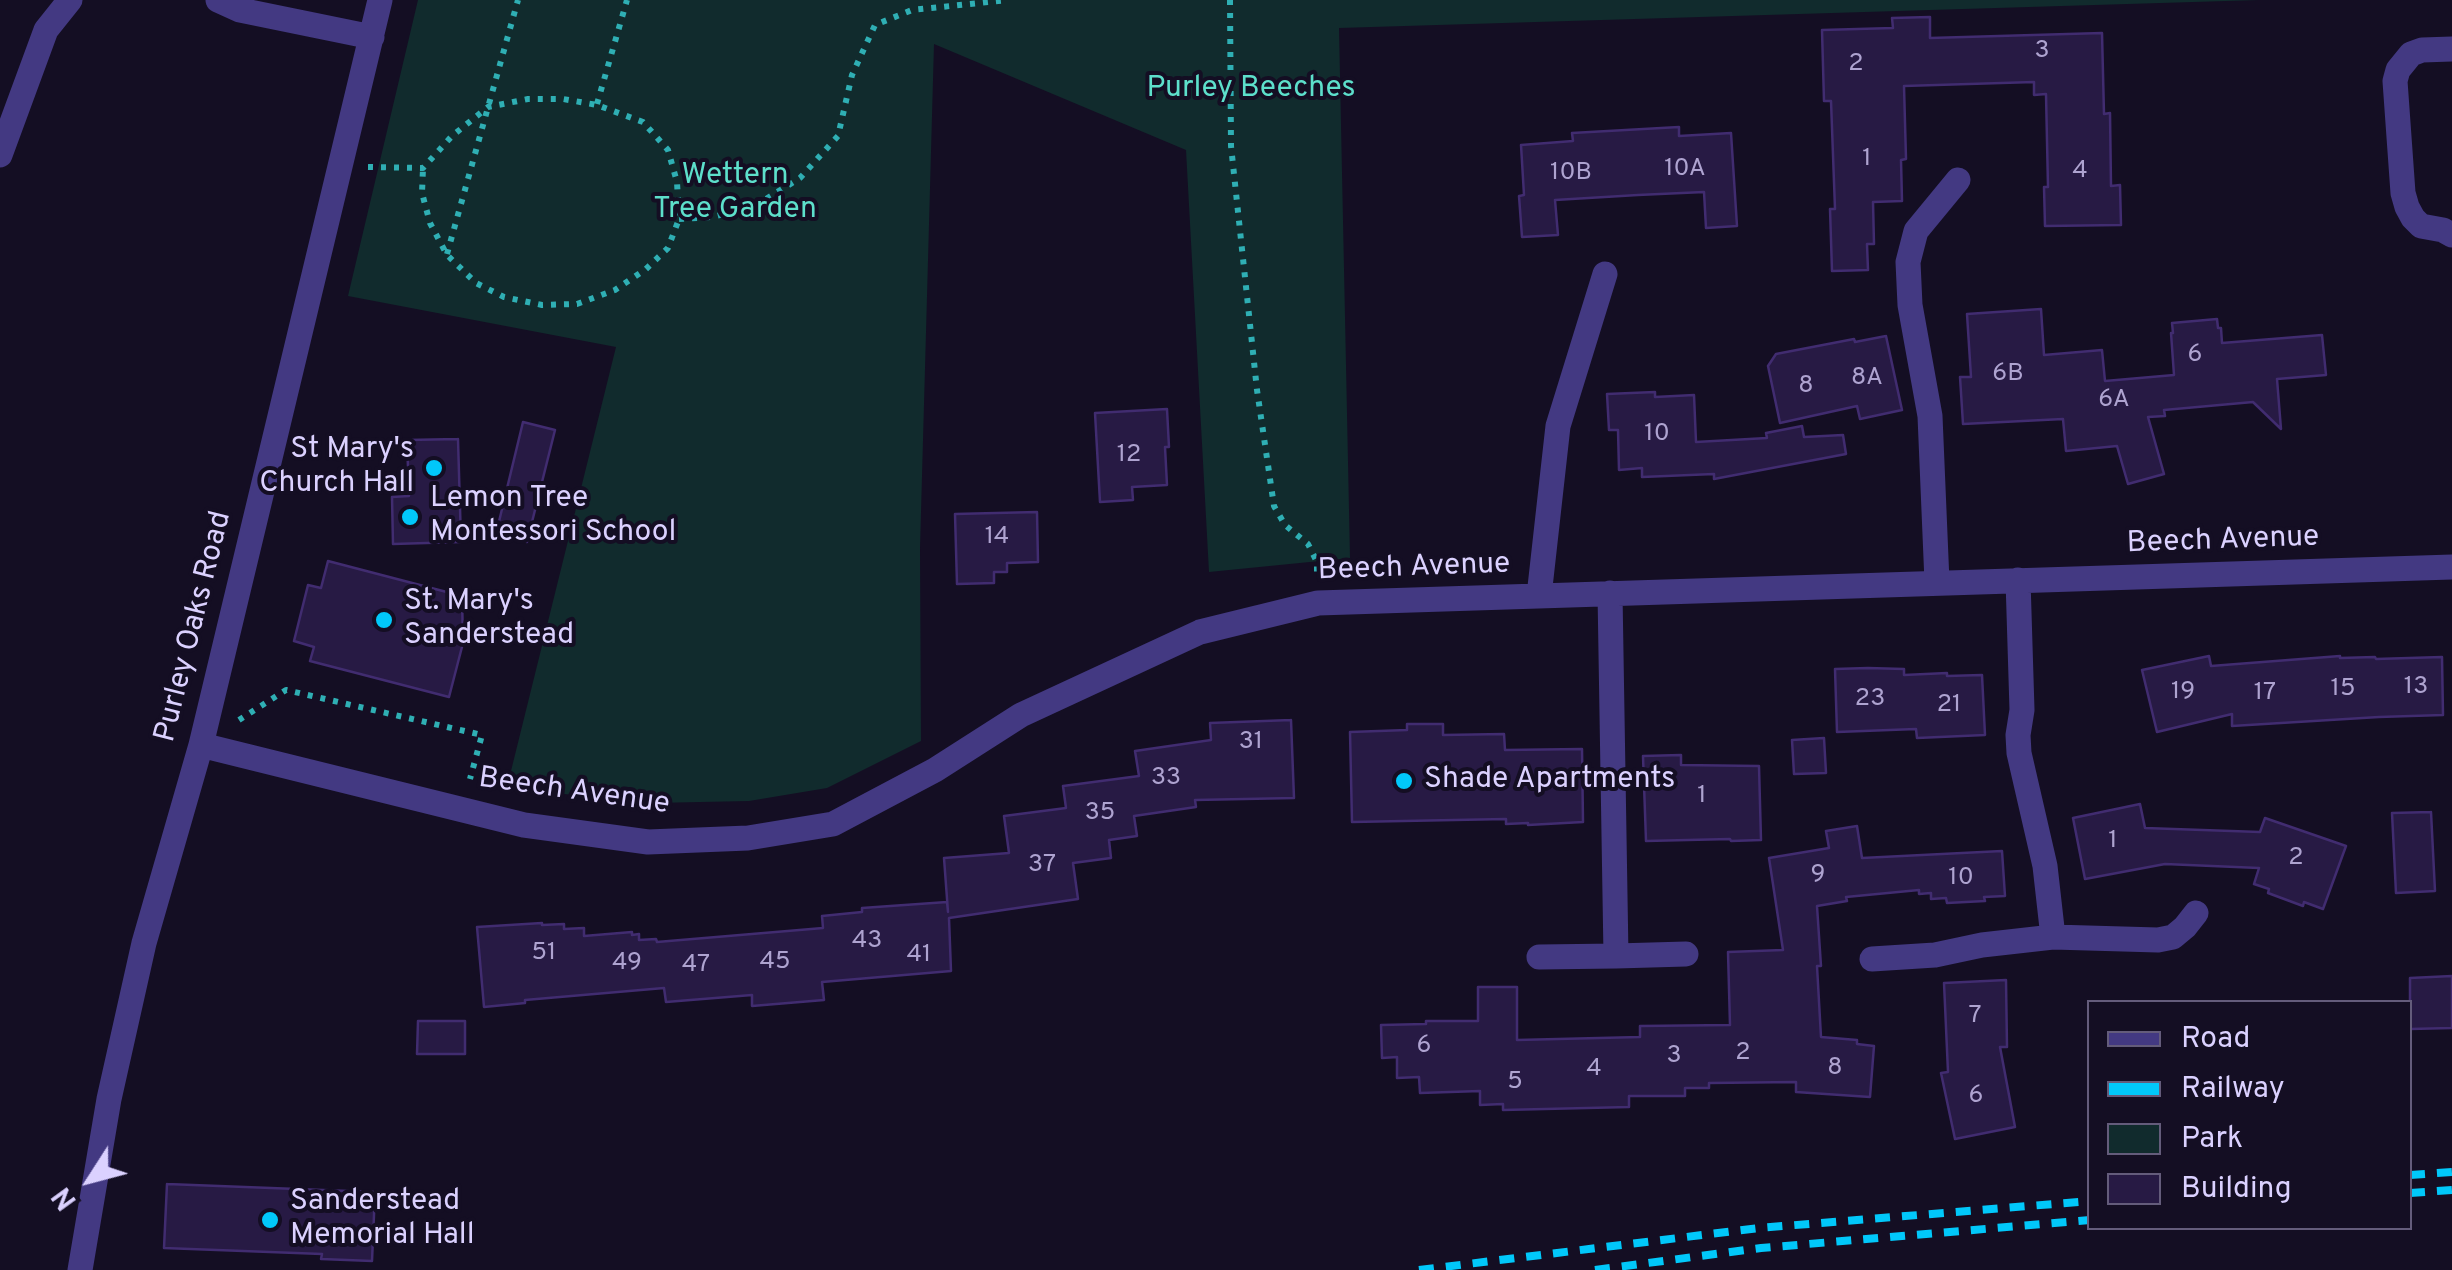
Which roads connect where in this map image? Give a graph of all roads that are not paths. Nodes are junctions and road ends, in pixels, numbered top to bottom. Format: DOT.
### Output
graph roads {
  1 [pos="70,0"];
  2 [pos="218,0"];
  3 [pos="380,0"];
  4 [pos="372,37"];
  5 [pos="2452,48"];
  6 [pos="9,105"];
  7 [pos="0,155"];
  8 [pos="1958,180"];
  9 [pos="2452,235"];
  10 [pos="1605,274"];
  11 [pos="2452,567"];
  12 [pos="2018,580"];
  13 [pos="1937,582"];
  14 [pos="1610,593"];
  15 [pos="1539,596"];
  16 [pos="201,744"];
  17 [pos="2196,913"];
  18 [pos="2053,937"];
  19 [pos="1686,954"];
  20 [pos="1616,956"];
  21 [pos="1538,957"];
  22 [pos="1872,959"];
  23 [pos="80,1270"];
  1 -- 6 [label="street"];
  2 -- 4 [label="street"];
  3 -- 4 [label="street, Purley Oaks Road"];
  4 -- 16 [label="street, Purley Oaks Road"];
  5 -- 9 [label="street"];
  6 -- 7 [label="street"];
  8 -- 13 [label="street"];
  10 -- 15 [label="street"];
  11 -- 12 [label="street, Beech Avenue"];
  12 -- 13 [label="street, Beech Avenue"];
  12 -- 18 [label="street"];
  13 -- 14 [label="street, Beech Avenue"];
  14 -- 15 [label="street, Beech Avenue"];
  14 -- 20 [label="street"];
  15 -- 16 [label="street, Beech Avenue"];
  16 -- 23 [label="street, Purley Oaks Road"];
  17 -- 18 [label="street"];
  18 -- 22 [label="street"];
  19 -- 20 [label="street"];
  20 -- 21 [label="street"];
}
